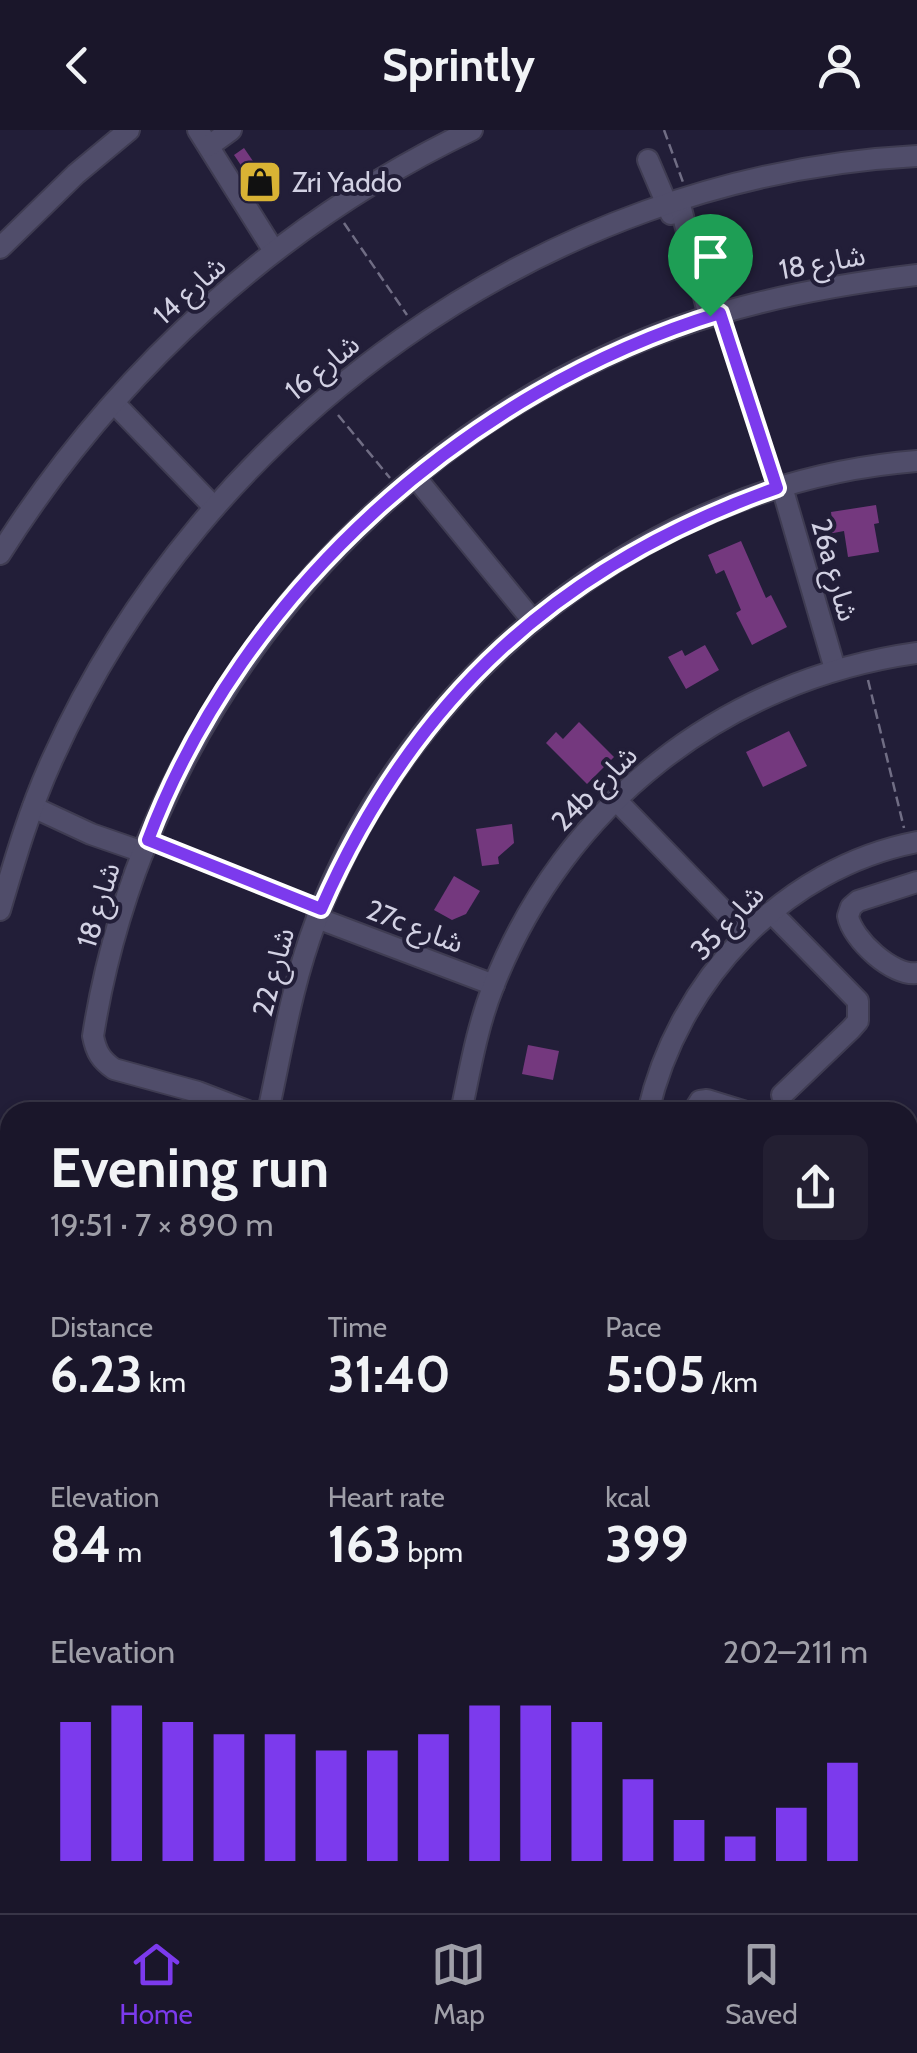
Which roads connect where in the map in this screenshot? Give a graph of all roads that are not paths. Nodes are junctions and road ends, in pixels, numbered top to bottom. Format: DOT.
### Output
graph roads {
  1 [pos="129,130"];
  2 [pos="231,130"];
  3 [pos="472,130"];
  4 [pos="206,135"];
  5 [pos="438,137"];
  6 [pos="917,156"];
  7 [pos="648,160"];
  8 [pos="678,202"];
  9 [pos="0,248"];
  10 [pos="274,251"];
  11 [pos="917,276"];
  12 [pos="715,315"];
  13 [pos="110,407"];
  14 [pos="917,461"];
  15 [pos="408,484"];
  16 [pos="779,488"];
  17 [pos="218,503"];
  18 [pos="0,554"];
  19 [pos="533,621"];
  20 [pos="917,653"];
  21 [pos="835,669"];
  22 [pos="616,800"];
  23 [pos="31,813"];
  24 [pos="912,843"];
  25 [pos="146,846"];
  26 [pos="917,882"];
  27 [pos="0,910"];
  28 [pos="771,912"];
  29 [pos="319,914"];
  30 [pos="746,934"];
  31 [pos="917,973"];
  32 [pos="494,985"];
  33 [pos="782,1094"];
  34 [pos="224,1102"];
  35 [pos="270,1102"];
  36 [pos="463,1102"];
  37 [pos="651,1102"];
  1 -- 9 [label="street"];
  2 -- 4 [label="street"];
  3 -- 5 [label="street, شارع 14"];
  4 -- 10 [label="street"];
  5 -- 10 [label="street, شارع 14"];
  6 -- 8 [label="street, شارع 16"];
  7 -- 8 [label="street"];
  8 -- 12 [label="street"];
  8 -- 17 [label="street, شارع 16"];
  10 -- 13 [label="street, شارع 14"];
  11 -- 12 [label="street, شارع 18"];
  12 -- 15 [label="street, شارع 18"];
  13 -- 17 [label="street"];
  13 -- 18 [label="street, شارع 14"];
  14 -- 16 [label="street, شارع 22"];
  15 -- 19 [label="street"];
  15 -- 25 [label="street, شارع 18"];
  16 -- 19 [label="street, شارع 22"];
  16 -- 21 [label="street, 26a شارع"];
  17 -- 23 [label="street, شارع 16"];
  19 -- 29 [label="street, شارع 22"];
  20 -- 21 [label="street, 24b شارع"];
  21 -- 22 [label="street, 24b شارع"];
  22 -- 30 [label="street"];
  22 -- 32 [label="street, 24b شارع"];
  23 -- 25 [label="street"];
  23 -- 27 [label="street, شارع 16"];
  24 -- 28 [label="street, شارع 35"];
  25 -- 34 [label="street, شارع 18"];
  26 -- 31 [label="street"];
  28 -- 30 [label="street, شارع 35"];
  28 -- 33 [label="street"];
  29 -- 32 [label="street, 27c شارع"];
  29 -- 35 [label="street, شارع 22"];
  30 -- 37 [label="street, شارع 35"];
  32 -- 36 [label="street, 24b شارع"];
}
